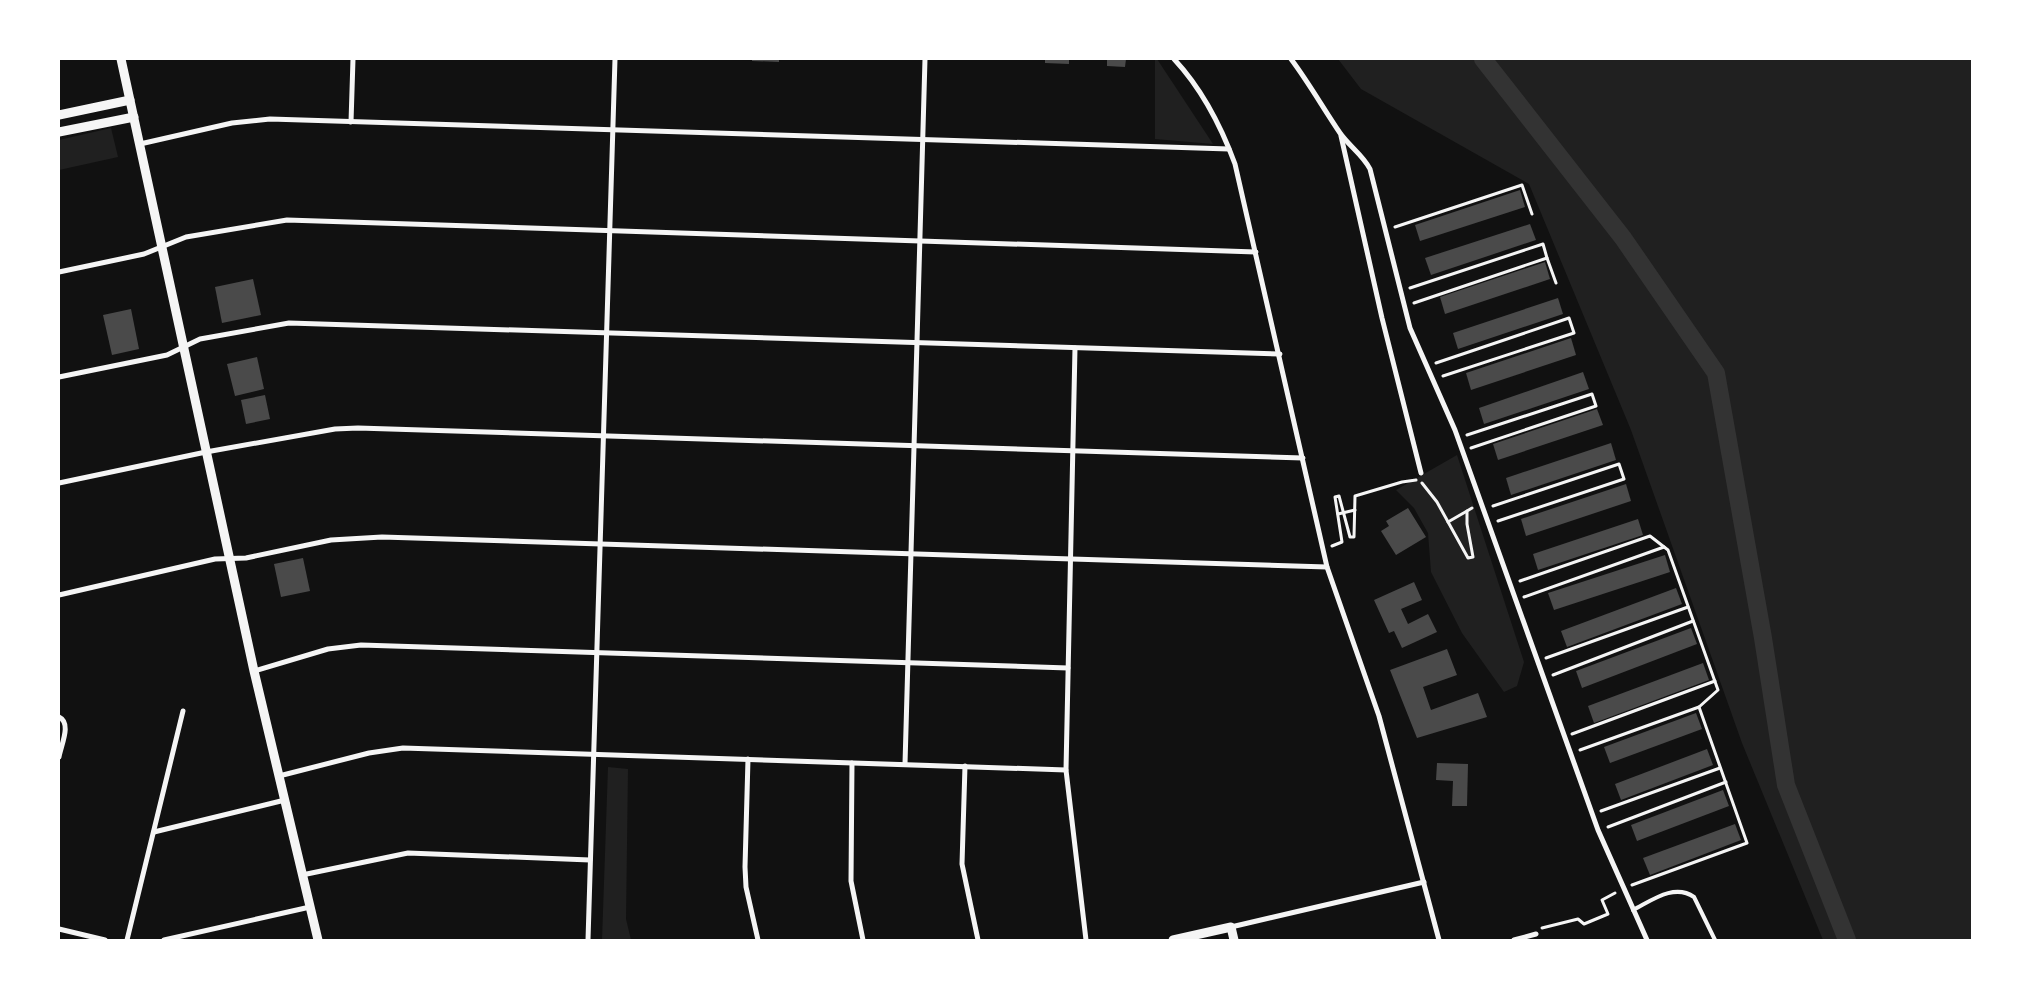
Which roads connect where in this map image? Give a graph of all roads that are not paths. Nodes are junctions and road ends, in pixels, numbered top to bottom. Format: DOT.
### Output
graph roads {
  1 [pos="121,59"];
  2 [pos="353,59"];
  3 [pos="615,59"];
  4 [pos="926,59"];
  5 [pos="1174,59"];
  6 [pos="1291,59"];
  7 [pos="130,100"];
  8 [pos="59,115"];
  9 [pos="134,117"];
  10 [pos="351,122"];
  11 [pos="612,130"];
  12 [pos="59,132"];
  13 [pos="1340,133"];
  14 [pos="923,140"];
  15 [pos="140,144"];
  16 [pos="1229,149"];
  17 [pos="610,232"];
  18 [pos="920,241"];
  19 [pos="162,246"];
  20 [pos="1256,252"];
  21 [pos="59,272"];
  22 [pos="606,334"];
  23 [pos="917,343"];
  24 [pos="184,347"];
  25 [pos="1075,348"];
  26 [pos="1280,354"];
  27 [pos="59,377"];
  28 [pos="603,437"];
  29 [pos="914,446"];
  30 [pos="1073,451"];
  31 [pos="206,452"];
  32 [pos="1303,458"];
  33 [pos="1421,473"];
  34 [pos="59,483"];
  35 [pos="600,544"];
  36 [pos="911,554"];
  37 [pos="229,559"];
  38 [pos="1071,559"];
  39 [pos="1327,567"];
  40 [pos="59,594"];
  41 [pos="597,653"];
  42 [pos="908,663"];
  43 [pos="1068,668"];
  44 [pos="254,671"];
  45 [pos="183,711"];
  46 [pos="59,717"];
  47 [pos="594,754"];
  48 [pos="59,757"];
  49 [pos="748,759"];
  50 [pos="852,763"];
  51 [pos="905,764"];
  52 [pos="965,766"];
  53 [pos="1066,770"];
  54 [pos="279,776"];
  55 [pos="285,800"];
  56 [pos="154,832"];
  57 [pos="590,860"];
  58 [pos="302,876"];
  59 [pos="1424,882"];
  60 [pos="310,907"];
  61 [pos="1633,910"];
  62 [pos="1231,927"];
  63 [pos="59,929"];
  64 [pos="1536,934"];
  65 [pos="105,940"];
  66 [pos="127,940"];
  67 [pos="164,940"];
  68 [pos="318,940"];
  69 [pos="588,940"];
  70 [pos="758,940"];
  71 [pos="864,940"];
  72 [pos="978,940"];
  73 [pos="1086,940"];
  74 [pos="1173,940"];
  75 [pos="1234,940"];
  76 [pos="1439,940"];
  77 [pos="1514,940"];
  78 [pos="1647,940"];
  79 [pos="1715,940"];
  1 -- 7 [label="street"];
  2 -- 10 [label="street"];
  3 -- 11 [label="street"];
  4 -- 14 [label="street"];
  5 -- 16 [label="street"];
  6 -- 13 [label="street"];
  7 -- 8 [label="street"];
  7 -- 9 [label="street"];
  9 -- 12 [label="street"];
  9 -- 15 [label="street"];
  10 -- 11 [label="street"];
  10 -- 15 [label="street"];
  11 -- 14 [label="street"];
  11 -- 17 [label="street"];
  13 -- 33 [label="street"];
  13 -- 61 [label="street"];
  14 -- 16 [label="street"];
  14 -- 18 [label="street"];
  15 -- 19 [label="street"];
  16 -- 20 [label="street"];
  17 -- 18 [label="street"];
  17 -- 19 [label="street"];
  17 -- 22 [label="street"];
  18 -- 20 [label="street"];
  18 -- 23 [label="street"];
  19 -- 21 [label="street"];
  19 -- 24 [label="street"];
  20 -- 26 [label="street"];
  22 -- 23 [label="street"];
  22 -- 24 [label="street"];
  22 -- 28 [label="street"];
  23 -- 25 [label="street"];
  23 -- 29 [label="street"];
  24 -- 27 [label="street"];
  24 -- 31 [label="street"];
  25 -- 26 [label="street"];
  25 -- 30 [label="street"];
  26 -- 32 [label="street"];
  28 -- 29 [label="street"];
  28 -- 31 [label="street"];
  28 -- 35 [label="street"];
  29 -- 30 [label="street"];
  29 -- 36 [label="street"];
  30 -- 32 [label="street"];
  30 -- 38 [label="street"];
  31 -- 34 [label="street"];
  31 -- 37 [label="street"];
  32 -- 39 [label="street"];
  35 -- 36 [label="street"];
  35 -- 37 [label="street"];
  35 -- 41 [label="street"];
  36 -- 38 [label="street"];
  36 -- 42 [label="street"];
  37 -- 40 [label="street"];
  37 -- 44 [label="street"];
  38 -- 39 [label="street"];
  38 -- 43 [label="street"];
  39 -- 59 [label="street"];
  41 -- 42 [label="street"];
  41 -- 44 [label="street"];
  41 -- 47 [label="street"];
  42 -- 43 [label="street"];
  42 -- 51 [label="street"];
  43 -- 53 [label="street"];
  44 -- 54 [label="street"];
  45 -- 56 [label="street"];
  46 -- 48 [label="street"];
  47 -- 49 [label="street"];
  47 -- 54 [label="street"];
  47 -- 57 [label="street"];
  49 -- 50 [label="street"];
  49 -- 70 [label="street"];
  50 -- 51 [label="street"];
  50 -- 71 [label="street"];
  51 -- 52 [label="street"];
  52 -- 53 [label="street"];
  52 -- 72 [label="street"];
  53 -- 73 [label="street"];
  54 -- 55 [label="street"];
  55 -- 56 [label="street"];
  55 -- 58 [label="street"];
  56 -- 66 [label="street"];
  57 -- 58 [label="street"];
  57 -- 69 [label="street"];
  58 -- 60 [label="street"];
  59 -- 62 [label="street"];
  59 -- 76 [label="street"];
  60 -- 67 [label="street"];
  60 -- 68 [label="street"];
  61 -- 78 [label="street"];
  61 -- 79 [label="lane"];
  62 -- 74 [label="street"];
  62 -- 75 [label="street"];
  63 -- 65 [label="street"];
  64 -- 77 [label="street"];
}
